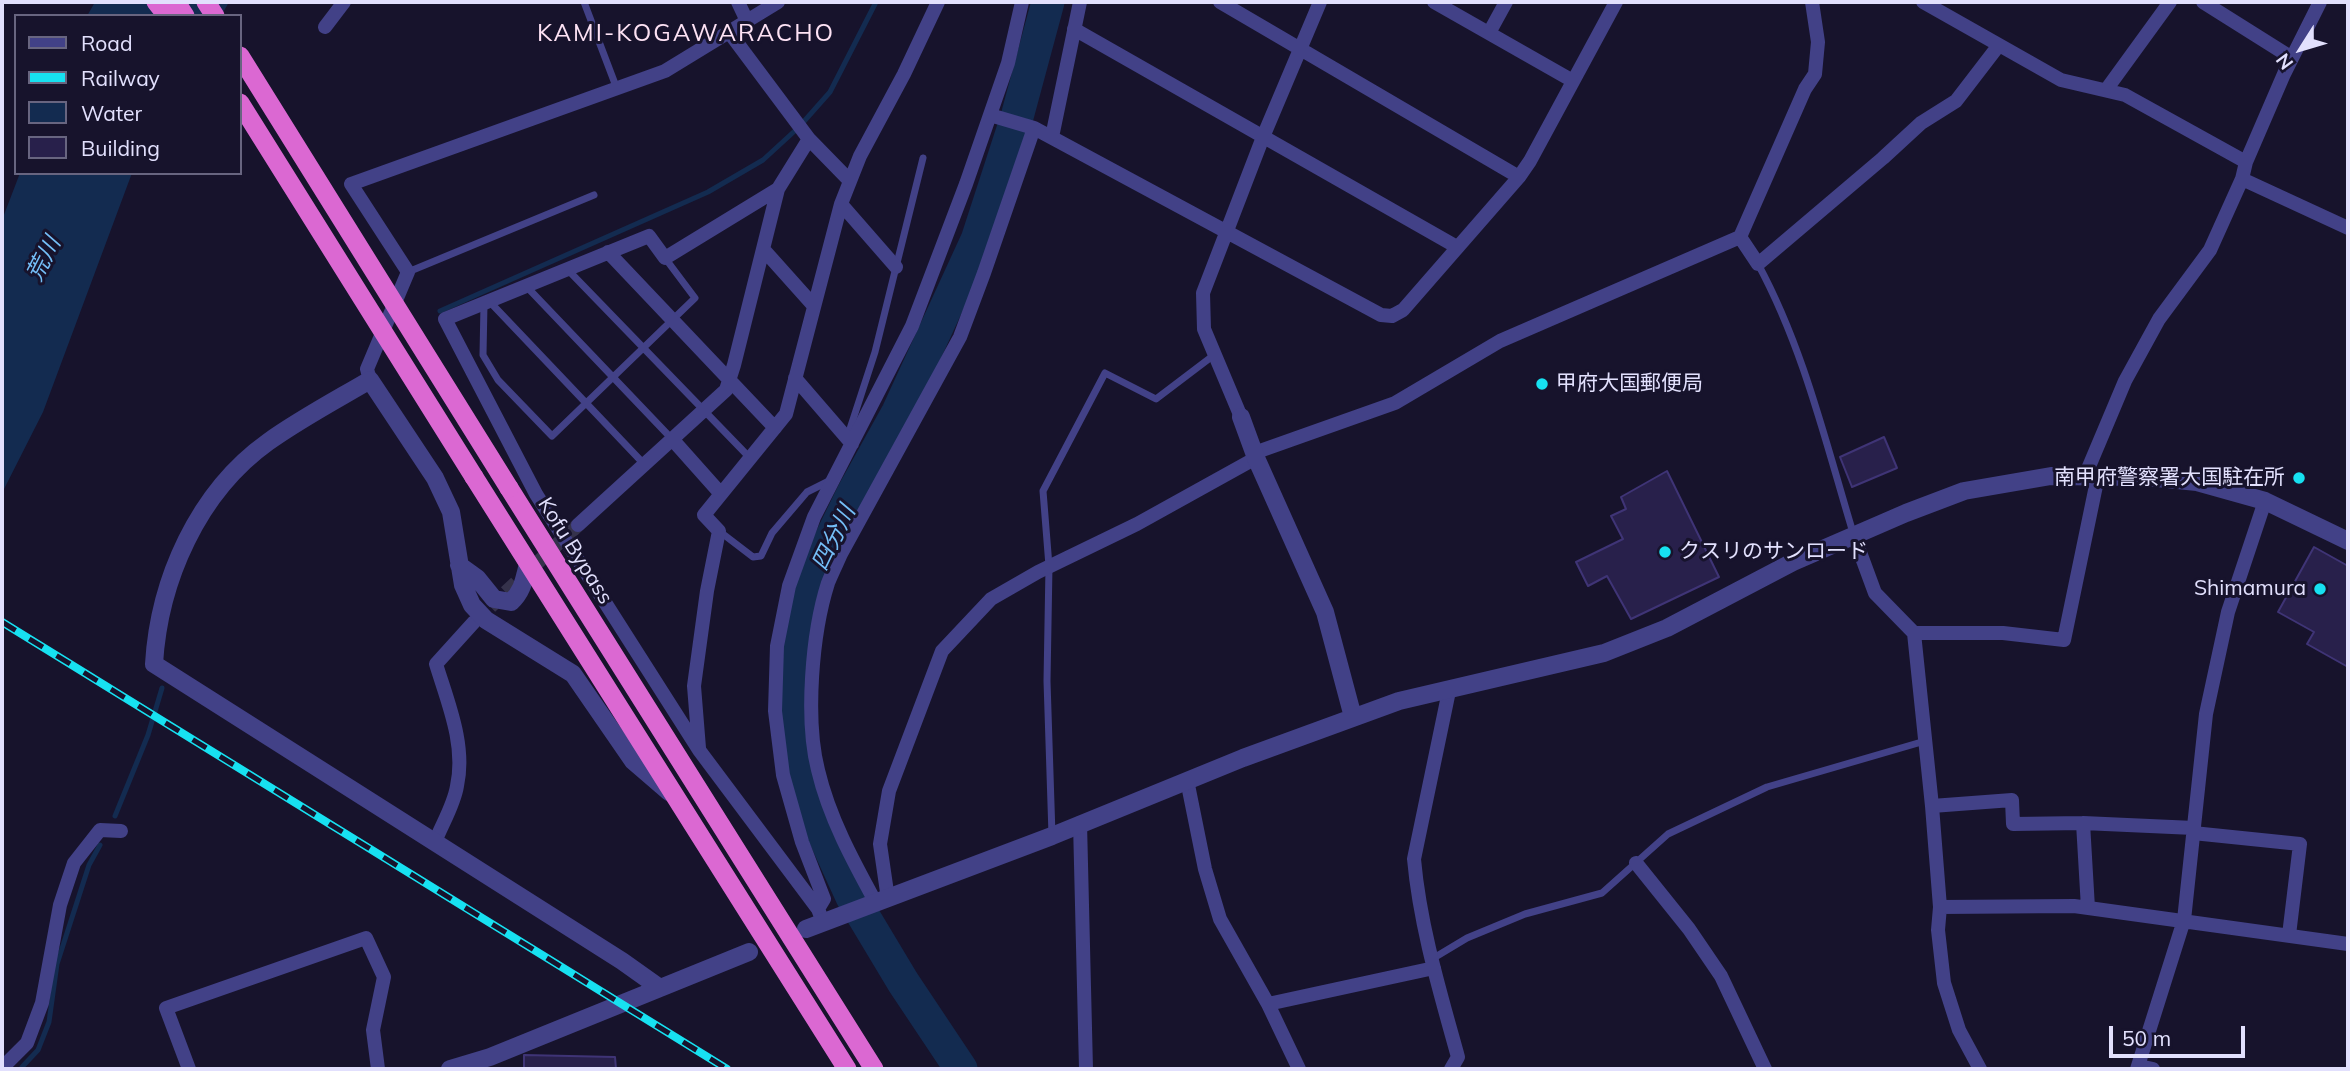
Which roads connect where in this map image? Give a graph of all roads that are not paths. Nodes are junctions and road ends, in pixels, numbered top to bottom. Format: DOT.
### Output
graph roads {
  1 [pos="344,2"];
  2 [pos="584,2"];
  3 [pos="738,2"];
  4 [pos="778,2"];
  5 [pos="938,2"];
  6 [pos="1022,2"];
  7 [pos="1080,2"];
  8 [pos="1220,2"];
  9 [pos="1320,2"];
  10 [pos="1434,2"];
  11 [pos="1506,2"];
  12 [pos="1616,2"];
  13 [pos="1812,2"];
  14 [pos="2170,2"];
  15 [pos="2203,2"];
  16 [pos="2320,2"];
  17 [pos="1929,3"];
  18 [pos="747,21"];
  19 [pos="326,27"];
  20 [pos="1074,29"];
  21 [pos="729,32"];
  22 [pos="1489,33"];
  23 [pos="1999,45"];
  24 [pos="1300,48"];
  25 [pos="2292,58"];
  26 [pos="242,59"];
  27 [pos="1573,81"];
  28 [pos="617,89"];
  29 [pos="2106,90"];
  30 [pos="242,106"];
  31 [pos="242,113"];
  32 [pos="994,116"];
  33 [pos="1031,127"];
  34 [pos="1052,137"];
  35 [pos="1263,137"];
  36 [pos="808,138"];
  37 [pos="265,144"];
  38 [pos="923,158"];
  39 [pos="2246,162"];
  40 [pos="1519,177"];
  41 [pos="2242,179"];
  42 [pos="850,181"];
  43 [pos="778,189"];
  44 [pos="594,195"];
  45 [pos="841,204"];
  46 [pos="2348,228"];
  47 [pos="1226,232"];
  48 [pos="1740,237"];
  49 [pos="1457,247"];
  50 [pos="763,249"];
  51 [pos="608,252"];
  52 [pos="665,258"];
  53 [pos="1758,264"];
  54 [pos="896,267"];
  55 [pos="567,269"];
  56 [pos="408,272"];
  57 [pos="526,286"];
  58 [pos="486,302"];
  59 [pos="814,306"];
  60 [pos="672,318"];
  61 [pos="642,348"];
  62 [pos="1215,354"];
  63 [pos="613,376"];
  64 [pos="795,378"];
  65 [pos="370,380"];
  66 [pos="729,380"];
  67 [pos="586,402"];
  68 [pos="703,410"];
  69 [pos="1241,417"];
  70 [pos="775,428"];
  71 [pos="671,439"];
  72 [pos="850,441"];
  73 [pos="1255,455"];
  74 [pos="750,458"];
  75 [pos="644,464"];
  76 [pos="2092,476"];
  77 [pos="833,479"];
  78 [pos="721,494"];
  79 [pos="2265,501"];
  80 [pos="578,525"];
  81 [pos="719,531"];
  82 [pos="1854,536"];
  83 [pos="2348,541"];
  84 [pos="528,564"];
  85 [pos="459,565"];
  86 [pos="1049,566"];
  87 [pos="474,622"];
  88 [pos="1914,633"];
  89 [pos="1449,691"];
  90 [pos="1353,718"];
  91 [pos="1925,741"];
  92 [pos="699,750"];
  93 [pos="1187,780"];
  94 [pos="677,799"];
  95 [pos="1932,806"];
  96 [pos="2083,823"];
  97 [pos="1080,824"];
  98 [pos="121,831"];
  99 [pos="2193,831"];
  100 [pos="1052,836"];
  101 [pos="435,842"];
  102 [pos="1636,863"];
  103 [pos="882,901"];
  104 [pos="1940,906"];
  105 [pos="2088,908"];
  106 [pos="827,916"];
  107 [pos="2184,920"];
  108 [pos="806,929"];
  109 [pos="2289,935"];
  110 [pos="2348,944"];
  111 [pos="749,953"];
  112 [pos="1433,964"];
  113 [pos="660,988"];
  114 [pos="1268,1004"];
  115 [pos="507,1050"];
  116 [pos="2143,1068"];
  117 [pos="2,1069"];
  118 [pos="189,1069"];
  119 [pos="378,1069"];
  120 [pos="450,1069"];
  121 [pos="507,1069"];
  122 [pos="847,1069"];
  123 [pos="874,1069"];
  124 [pos="1086,1069"];
  125 [pos="1299,1069"];
  126 [pos="1451,1069"];
  127 [pos="1765,1069"];
  128 [pos="1980,1069"];
  1 -- 19 [label="street"];
  2 -- 28 [label="lane"];
  3 -- 18 [label="street"];
  4 -- 18 [label="street"];
  5 -- 42 [label="street"];
  6 -- 32 [label="street"];
  7 -- 20 [label="street"];
  8 -- 24 [label="street"];
  9 -- 24 [label="street"];
  10 -- 22 [label="street"];
  11 -- 22 [label="street"];
  12 -- 27 [label="street"];
  13 -- 48 [label="street"];
  14 -- 29 [label="street"];
  15 -- 25 [label="street"];
  16 -- 25 [label="street"];
  17 -- 23 [label="street"];
  18 -- 21 [label="street"];
  20 -- 34 [label="street"];
  20 -- 35 [label="street"];
  21 -- 28 [label="street"];
  21 -- 36 [label="street"];
  22 -- 27 [label="street"];
  23 -- 29 [label="street"];
  23 -- 53 [label="street"];
  24 -- 35 [label="street"];
  24 -- 40 [label="street"];
  25 -- 39 [label="street"];
  26 -- 123 [label="highway, Kofu Bypass, bridge"];
  27 -- 40 [label="street"];
  28 -- 56 [label="street"];
  29 -- 39 [label="street"];
  30 -- 37 [label="highway, bridge"];
  31 -- 37 [label="highway, bridge"];
  32 -- 33 [label="street"];
  32 -- 72 [label="street"];
  33 -- 34 [label="street"];
  33 -- 103 [label="street"];
  34 -- 47 [label="street"];
  35 -- 47 [label="street"];
  35 -- 49 [label="street"];
  36 -- 42 [label="street"];
  36 -- 43 [label="street"];
  37 -- 84 [label="highway, bridge"];
  38 -- 54 [label="lane"];
  39 -- 41 [label="street"];
  40 -- 49 [label="street"];
  41 -- 46 [label="street"];
  41 -- 76 [label="street"];
  42 -- 45 [label="street"];
  43 -- 50 [label="street"];
  43 -- 52 [label="street"];
  44 -- 56 [label="lane"];
  45 -- 54 [label="street"];
  45 -- 59 [label="street"];
  47 -- 49 [label="street"];
  47 -- 62 [label="street"];
  48 -- 53 [label="street"];
  48 -- 73 [label="street"];
  50 -- 59 [label="street"];
  50 -- 66 [label="street"];
  51 -- 52 [label="street"];
  51 -- 55 [label="street"];
  51 -- 60 [label="street"];
  52 -- 60 [label="lane"];
  53 -- 82 [label="lane"];
  54 -- 72 [label="lane"];
  55 -- 57 [label="street"];
  55 -- 61 [label="lane"];
  56 -- 65 [label="street"];
  57 -- 58 [label="street"];
  57 -- 63 [label="lane"];
  58 -- 67 [label="lane"];
  58 -- 67 [label="lane"];
  58 -- 92 [label="street"];
  59 -- 64 [label="street"];
  60 -- 61 [label="lane"];
  60 -- 66 [label="street"];
  61 -- 63 [label="lane"];
  61 -- 68 [label="lane"];
  62 -- 69 [label="street"];
  62 -- 86 [label="lane"];
  63 -- 67 [label="lane"];
  63 -- 71 [label="lane"];
  64 -- 70 [label="street"];
  64 -- 72 [label="street"];
  65 -- 85 [label="street"];
  65 -- 101 [label="street"];
  66 -- 68 [label="street"];
  66 -- 70 [label="street"];
  67 -- 75 [label="lane"];
  68 -- 71 [label="street"];
  68 -- 74 [label="lane"];
  69 -- 73 [label="street"];
  70 -- 74 [label="street"];
  71 -- 75 [label="street"];
  71 -- 78 [label="street"];
  72 -- 77 [label="street"];
  73 -- 86 [label="street"];
  73 -- 90 [label="street"];
  74 -- 78 [label="street"];
  75 -- 80 [label="street"];
  76 -- 79 [label="street"];
  76 -- 82 [label="street"];
  76 -- 88 [label="street"];
  77 -- 81 [label="lane"];
  77 -- 106 [label="street"];
  78 -- 81 [label="street"];
  79 -- 83 [label="street"];
  79 -- 99 [label="street"];
  81 -- 92 [label="street"];
  82 -- 88 [label="street"];
  82 -- 89 [label="street"];
  84 -- 85 [label="street"];
  84 -- 94 [label="highway"];
  85 -- 94 [label="street"];
  86 -- 100 [label="lane"];
  86 -- 103 [label="street"];
  87 -- 101 [label="street"];
  88 -- 91 [label="street"];
  89 -- 90 [label="street"];
  89 -- 112 [label="street"];
  90 -- 93 [label="street"];
  91 -- 95 [label="street"];
  91 -- 102 [label="lane"];
  92 -- 106 [label="street"];
  93 -- 97 [label="street"];
  93 -- 114 [label="street"];
  94 -- 122 [label="highway"];
  95 -- 96 [label="street"];
  95 -- 104 [label="street"];
  96 -- 99 [label="street"];
  96 -- 105 [label="street"];
  97 -- 100 [label="street"];
  97 -- 124 [label="street"];
  98 -- 117 [label="street"];
  99 -- 107 [label="street"];
  99 -- 109 [label="street"];
  100 -- 103 [label="street"];
  101 -- 113 [label="street"];
  102 -- 112 [label="lane"];
  102 -- 127 [label="street"];
  103 -- 106 [label="street"];
  104 -- 105 [label="street"];
  104 -- 128 [label="street"];
  105 -- 107 [label="street"];
  106 -- 108 [label="street"];
  107 -- 109 [label="street"];
  107 -- 116 [label="street"];
  109 -- 110 [label="street"];
  111 -- 113 [label="street"];
  112 -- 114 [label="street"];
  112 -- 126 [label="street"];
  113 -- 115 [label="street"];
  114 -- 125 [label="street"];
  115 -- 120 [label="street"];
  115 -- 121 [label="street"];
  118 -- 119 [label="street"];
}
